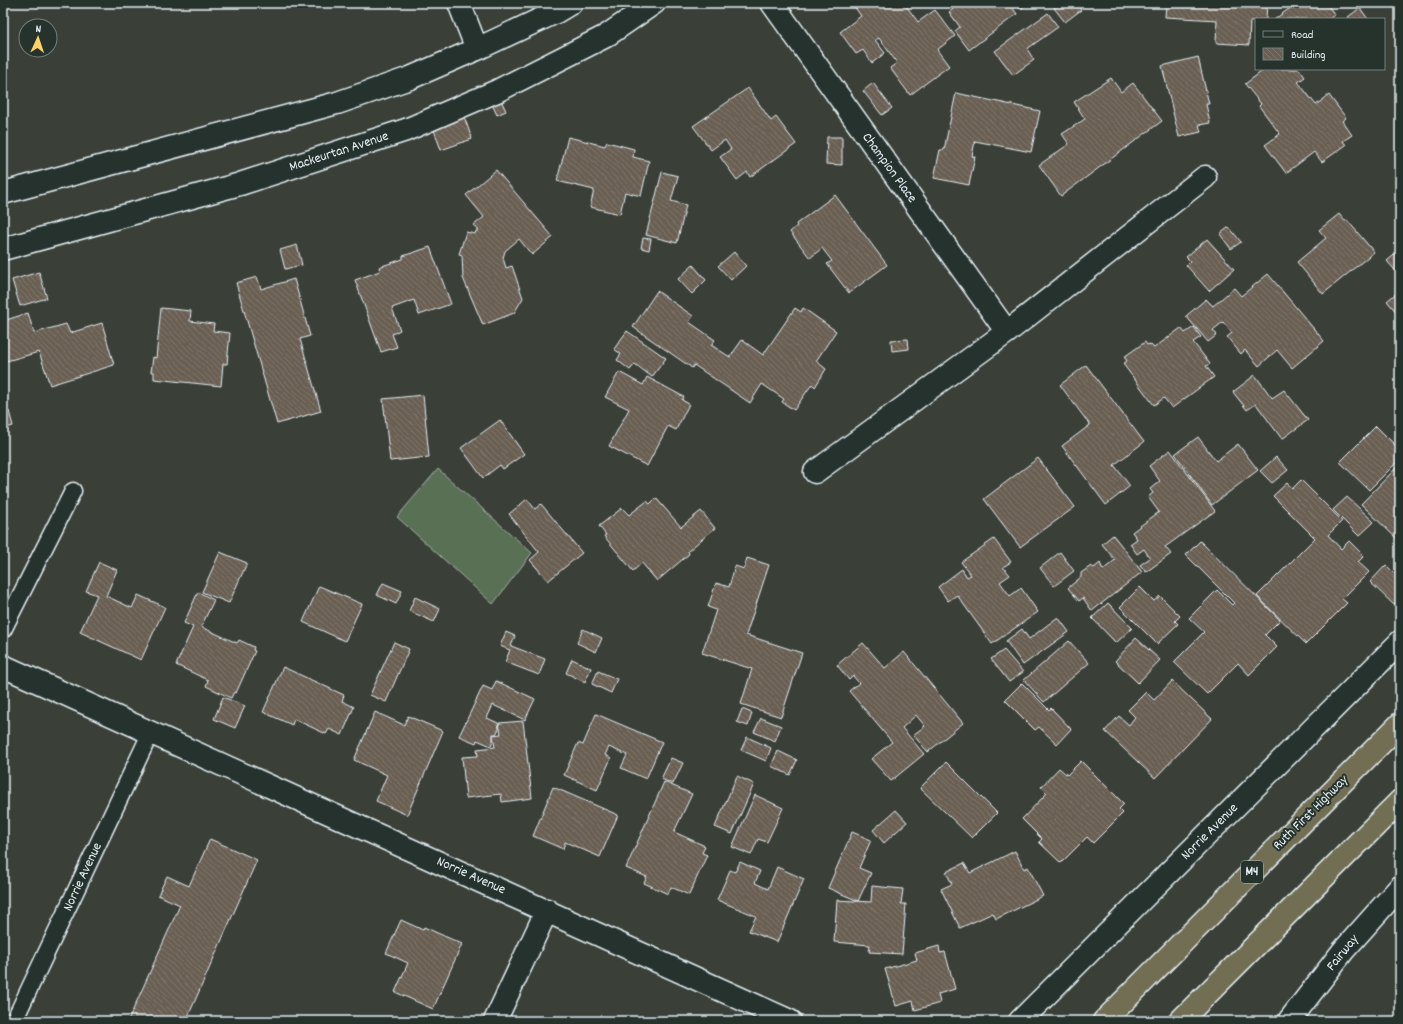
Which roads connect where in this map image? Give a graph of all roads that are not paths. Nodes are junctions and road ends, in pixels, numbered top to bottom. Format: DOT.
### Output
graph roads {
  1 [pos="459,3"];
  2 [pos="571,3"];
  3 [pos="654,3"];
  4 [pos="772,3"];
  5 [pos="477,49"];
  6 [pos="1205,177"];
  7 [pos="3,193"];
  8 [pos="3,249"];
  9 [pos="1007,332"];
  10 [pos="815,472"];
  11 [pos="73,492"];
  12 [pos="3,630"];
  13 [pos="1400,642"];
  14 [pos="3,666"];
  15 [pos="1400,724"];
  16 [pos="151,732"];
  17 [pos="1400,801"];
  18 [pos="1400,887"];
  19 [pos="547,910"];
  20 [pos="14,1021"];
  21 [pos="496,1021"];
  22 [pos="790,1021"];
  23 [pos="1020,1021"];
  24 [pos="1104,1021"];
  25 [pos="1180,1021"];
  26 [pos="1290,1021"];
  1 -- 5 [label="street"];
  2 -- 5 [label="street"];
  3 -- 8 [label="street, Mackeurtan Avenue"];
  4 -- 9 [label="street, Champion Place"];
  5 -- 7 [label="street"];
  6 -- 9 [label="street"];
  9 -- 10 [label="street"];
  11 -- 12 [label="lane"];
  13 -- 23 [label="street, Norrie Avenue"];
  14 -- 16 [label="street, Norrie Avenue"];
  15 -- 24 [label="highway, Ruth First Highway / M4"];
  16 -- 19 [label="street, Norrie Avenue"];
  16 -- 20 [label="lane, Norrie Avenue"];
  17 -- 25 [label="highway"];
  18 -- 26 [label="street, Fairway"];
  19 -- 21 [label="street"];
  19 -- 22 [label="street, Norrie Avenue"];
}
